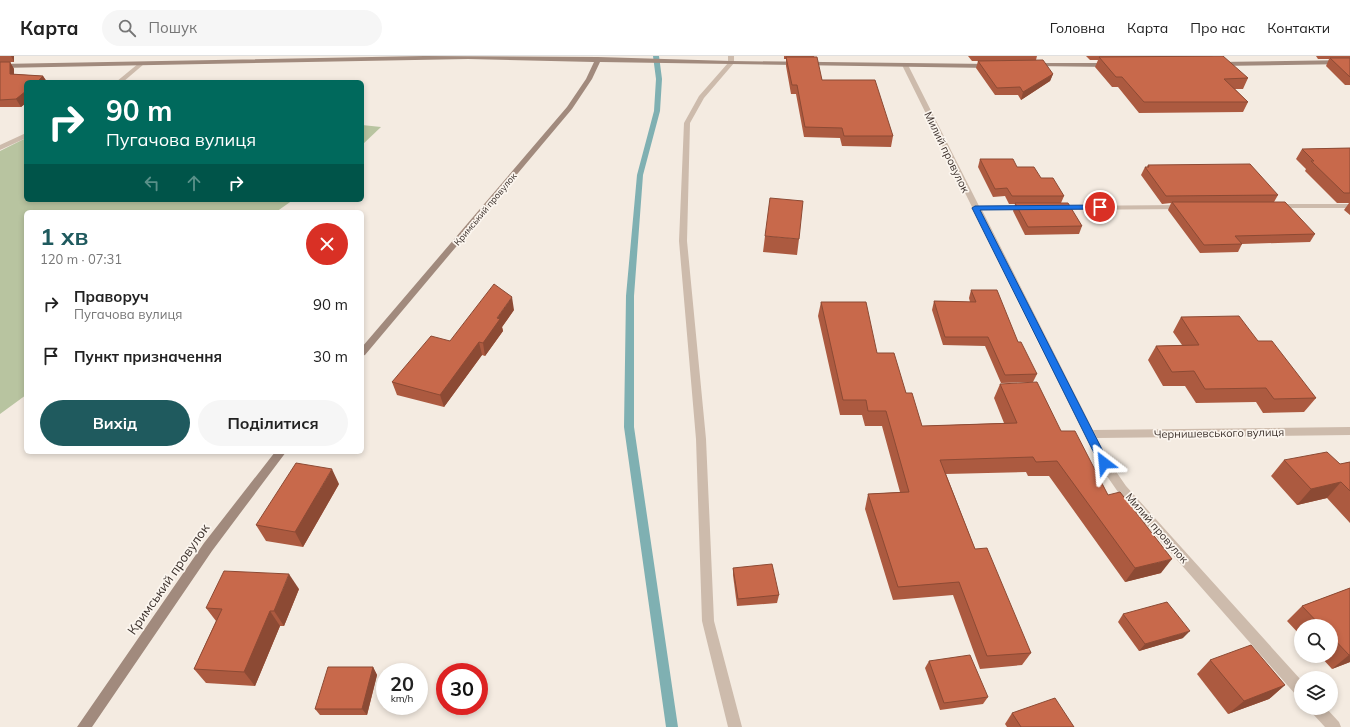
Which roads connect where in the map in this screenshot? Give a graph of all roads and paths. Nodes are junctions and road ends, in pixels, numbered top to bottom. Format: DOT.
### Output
graph roads {
  1 [pos="598,59"];
  2 [pos="731,59"];
  3 [pos="1350,62"];
  4 [pos="141,64"];
  5 [pos="1207,64"];
  6 [pos="905,65"];
  7 [pos="1114,65"];
  8 [pos="0,66"];
  9 [pos="998,66"];
  10 [pos="1029,66"];
  11 [pos="121,80"];
  12 [pos="24,136"];
  13 [pos="0,148"];
  14 [pos="1270,206"];
  15 [pos="1350,206"];
  16 [pos="1190,207"];
  17 [pos="975,208"];
  18 [pos="1031,208"];
  19 [pos="1047,208"];
  20 [pos="364,351"];
  21 [pos="1350,432"];
  22 [pos="1088,434"];
  23 [pos="280,454"];
  24 [pos="1294,682"];
  25 [pos="1323,715"];
  26 [pos="84,727"];
  27 [pos="735,727"];
  28 [pos="1334,727"];
  1 -- 2 [label="main road"];
  1 -- 4 [label="main road"];
  1 -- 20 [label="main road, Кримський провулок"];
  2 -- 6 [label="main road"];
  2 -- 27 [label="street"];
  3 -- 5 [label="main road"];
  4 -- 8 [label="main road"];
  4 -- 11 [label="street"];
  6 -- 9 [label="main road"];
  6 -- 17 [label="street, Милий провулок"];
  7 -- 10 [label="main road"];
  12 -- 13 [label="street"];
  14 -- 15 [label="street"];
  16 -- 19 [label="street"];
  17 -- 18 [label="street"];
  17 -- 22 [label="street, Милий провулок"];
  21 -- 22 [label="street, Чернишевського вулиця"];
  22 -- 24 [label="street, Милий провулок"];
  23 -- 26 [label="main road, Кримський провулок"];
  25 -- 28 [label="street"];
}
